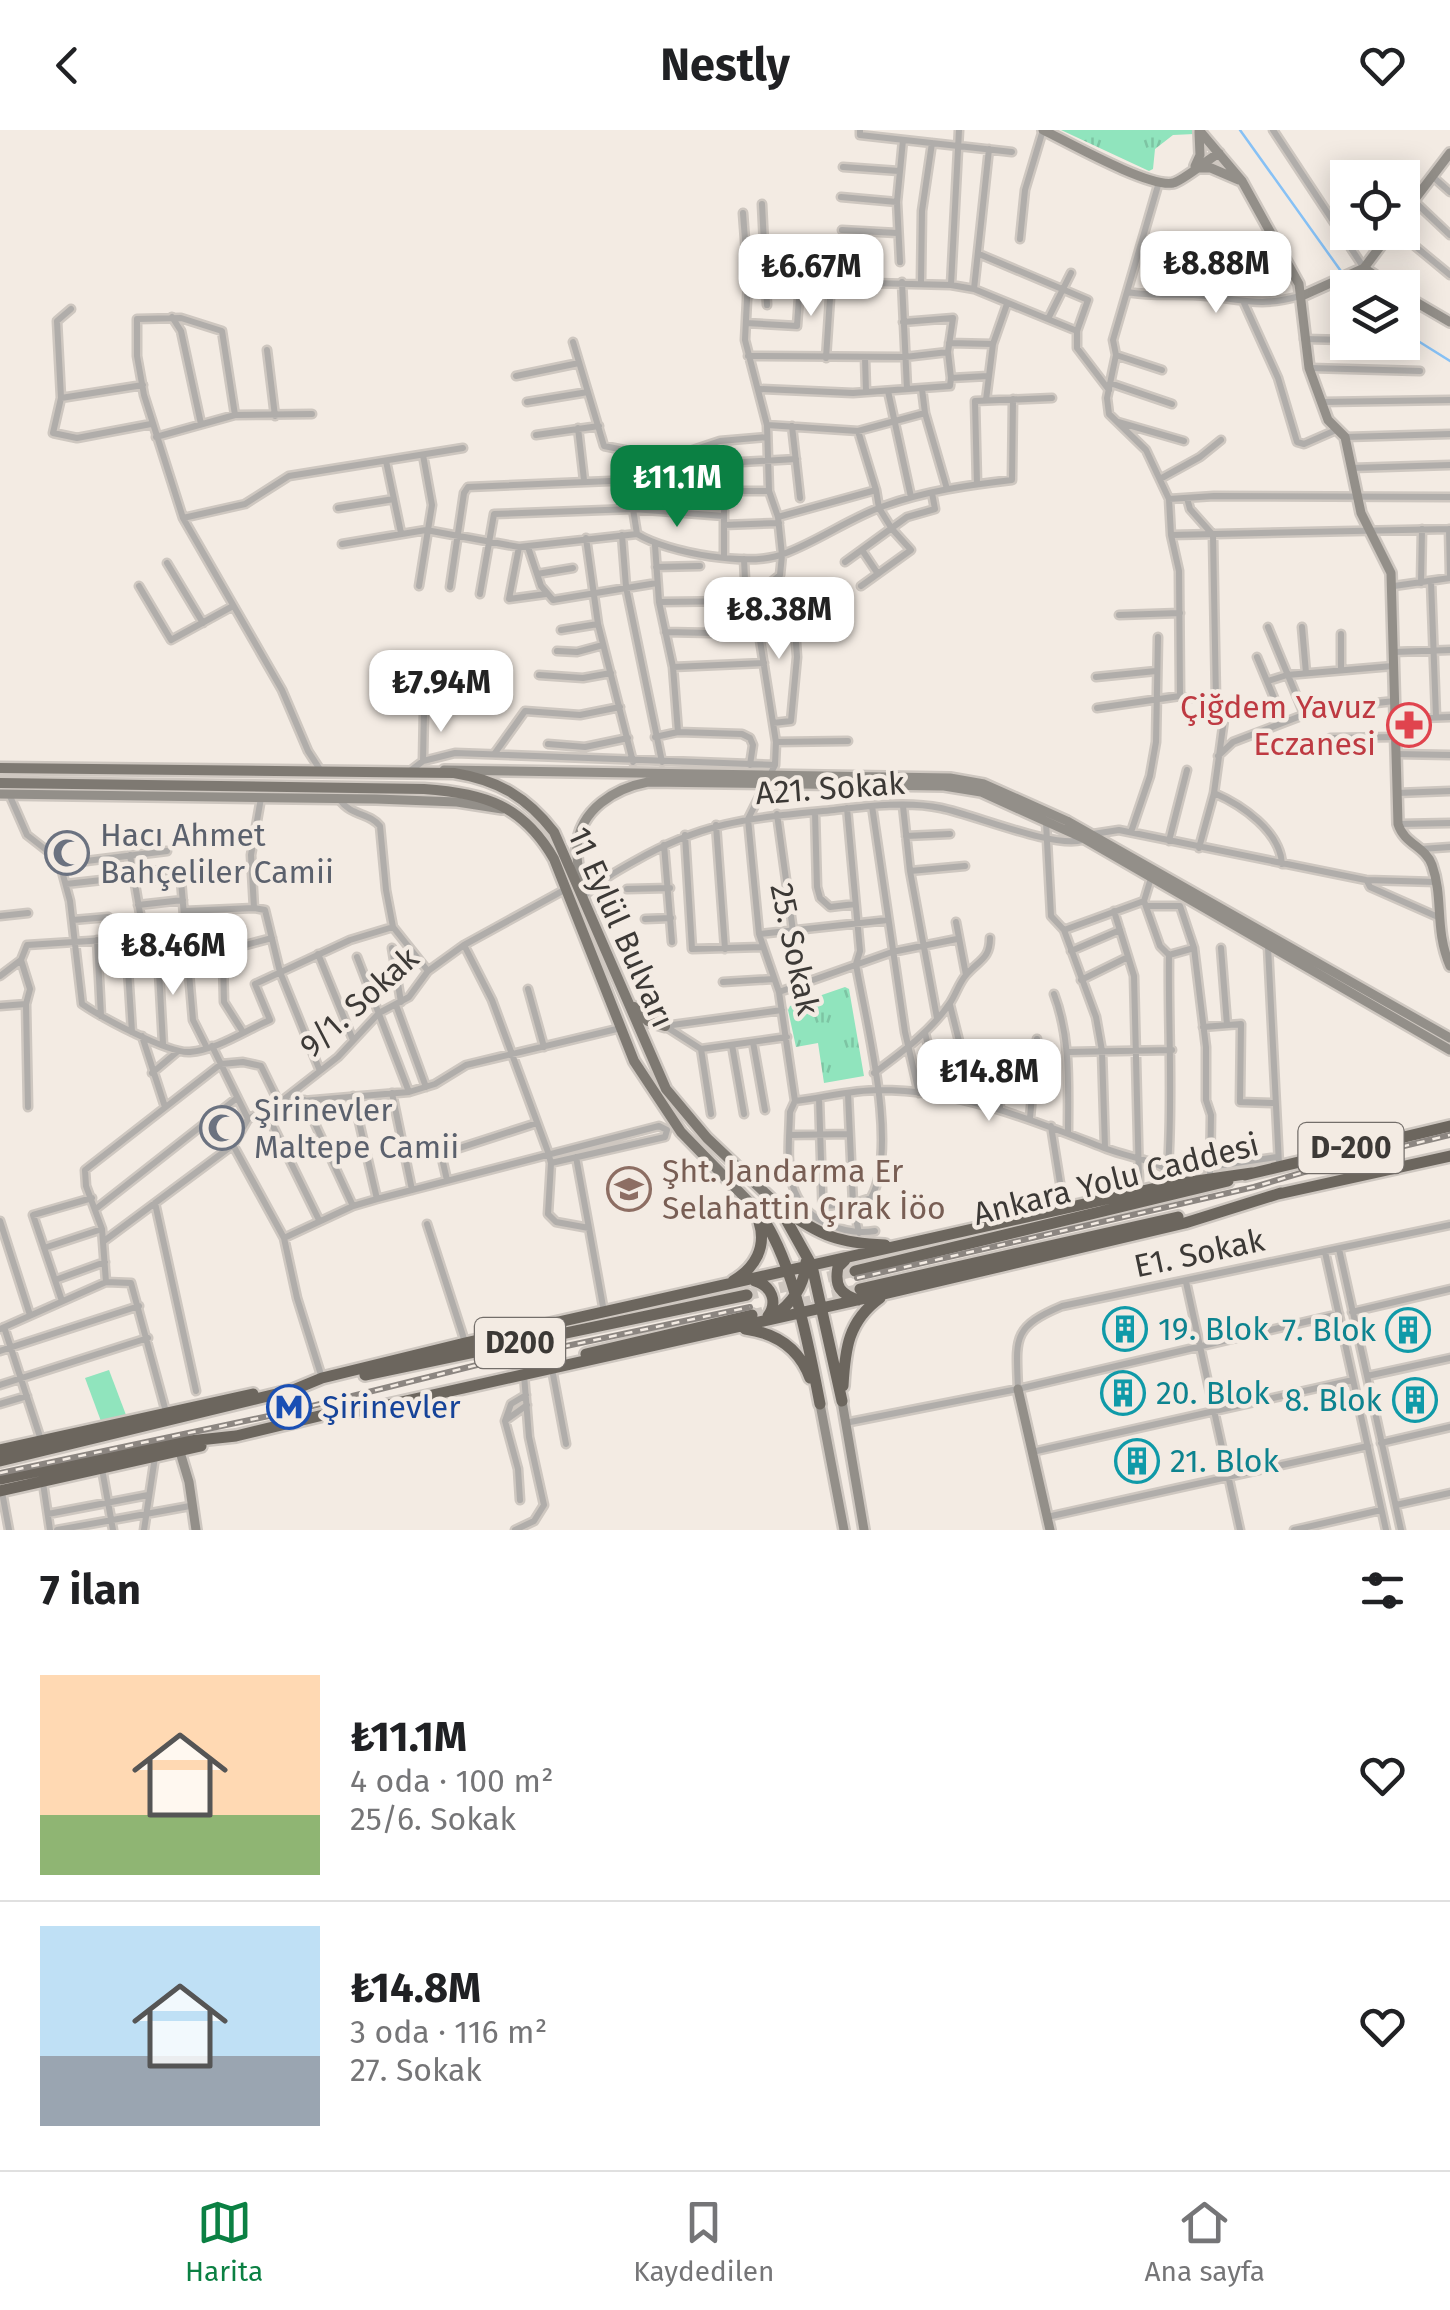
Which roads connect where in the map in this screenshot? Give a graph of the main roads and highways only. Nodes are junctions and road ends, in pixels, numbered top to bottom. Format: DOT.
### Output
graph roads {
  1 [pos="1043,130"];
  2 [pos="1199,130"];
  3 [pos="1218,154"];
  4 [pos="1448,160"];
  5 [pos="1194,168"];
  6 [pos="1242,181"];
  7 [pos="1420,193"];
  8 [pos="1377,250"];
  9 [pos="1362,269"];
  10 [pos="1302,296"];
  11 [pos="1420,304"];
  12 [pos="1450,322"];
  13 [pos="0,768"];
  14 [pos="430,772"];
  15 [pos="771,774"];
  16 [pos="0,783"];
  17 [pos="4,794"];
  18 [pos="514,812"];
  19 [pos="1088,836"];
  20 [pos="583,892"];
  21 [pos="1450,966"];
  22 [pos="626,997"];
  23 [pos="1450,1038"];
  24 [pos="1450,1050"];
  25 [pos="651,1058"];
  26 [pos="1450,1126"];
  27 [pos="1450,1156"];
  28 [pos="1252,1173"];
  29 [pos="1281,1194"];
  30 [pos="778,1205"];
  31 [pos="754,1208"];
  32 [pos="904,1245"];
  33 [pos="846,1259"];
  34 [pos="809,1266"];
  35 [pos="788,1271"];
  36 [pos="854,1271"];
  37 [pos="753,1280"];
  38 [pos="725,1286"];
  39 [pos="797,1292"];
  40 [pos="884,1294"];
  41 [pos="747,1295"];
  42 [pos="859,1295"];
  43 [pos="821,1303"];
  44 [pos="800,1313"];
  45 [pos="752,1315"];
  46 [pos="736,1328"];
  47 [pos="1018,1389"];
  48 [pos="288,1392"];
  49 [pos="842,1401"];
  50 [pos="820,1404"];
  51 [pos="336,1412"];
  52 [pos="236,1436"];
  53 [pos="0,1450"];
  54 [pos="180,1452"];
  55 [pos="0,1460"];
  56 [pos="1,1487"];
  57 [pos="196,1530"];
  58 [pos="844,1530"];
  59 [pos="864,1530"];
  60 [pos="1050,1530"];
  1 -- 5 [label="main road"];
  2 -- 3 [label="main road"];
  2 -- 5 [label="main road"];
  3 -- 5 [label="main road"];
  3 -- 6 [label="main road"];
  4 -- 7 [label="main road"];
  5 -- 6 [label="main road"];
  6 -- 10 [label="main road"];
  8 -- 9 [label="main road"];
  9 -- 10 [label="main road"];
  10 -- 21 [label="main road"];
  11 -- 12 [label="main road"];
  13 -- 14 [label="main road, 11 Eylül Bulvarı"];
  14 -- 15 [label="main road"];
  14 -- 20 [label="main road, 11 Eylül Bulvarı"];
  15 -- 19 [label="main road"];
  15 -- 20 [label="main road"];
  16 -- 18 [label="main road, 11 Eylül Bulvarı"];
  17 -- 18 [label="main road"];
  18 -- 31 [label="main road, 11 Eylül Bulvarı"];
  19 -- 23 [label="main road"];
  19 -- 24 [label="main road"];
  20 -- 22 [label="main road, 11 Eylül Bulvarı"];
  22 -- 25 [label="main road, 11 Eylül Bulvarı"];
  22 -- 25 [label="main road"];
  25 -- 30 [label="main road, 11 Eylül Bulvarı"];
  26 -- 28 [label="highway, Ankara Yolu Caddesi / D-200"];
  27 -- 29 [label="highway, Ankara Yolu Caddesi / D-200"];
  28 -- 32 [label="highway"];
  28 -- 36 [label="highway, Ankara Yolu Caddesi"];
  29 -- 40 [label="highway"];
  29 -- 42 [label="highway, Ankara Yolu Caddesi"];
  30 -- 32 [label="highway"];
  30 -- 34 [label="highway"];
  31 -- 35 [label="highway"];
  31 -- 38 [label="highway"];
  32 -- 33 [label="highway"];
  33 -- 34 [label="highway"];
  33 -- 42 [label="highway"];
  34 -- 35 [label="highway"];
  34 -- 39 [label="highway"];
  34 -- 43 [label="highway"];
  35 -- 37 [label="highway"];
  35 -- 39 [label="highway"];
  37 -- 38 [label="highway"];
  37 -- 46 [label="highway"];
  38 -- 48 [label="highway"];
  39 -- 43 [label="highway"];
  39 -- 44 [label="highway"];
  39 -- 46 [label="highway"];
  40 -- 42 [label="highway"];
  40 -- 49 [label="highway"];
  41 -- 48 [label="highway, D200"];
  42 -- 43 [label="highway"];
  43 -- 44 [label="highway"];
  43 -- 49 [label="highway"];
  44 -- 46 [label="highway"];
  44 -- 50 [label="highway"];
  45 -- 51 [label="highway, D200"];
  46 -- 50 [label="highway"];
  46 -- 51 [label="highway"];
  47 -- 60 [label="main road"];
  48 -- 53 [label="highway"];
  48 -- 55 [label="highway, D200"];
  49 -- 59 [label="main road"];
  50 -- 58 [label="main road"];
  51 -- 52 [label="highway, D200"];
  52 -- 54 [label="highway"];
  52 -- 56 [label="highway, D200"];
  54 -- 56 [label="highway"];
  54 -- 57 [label="main road"];
}
